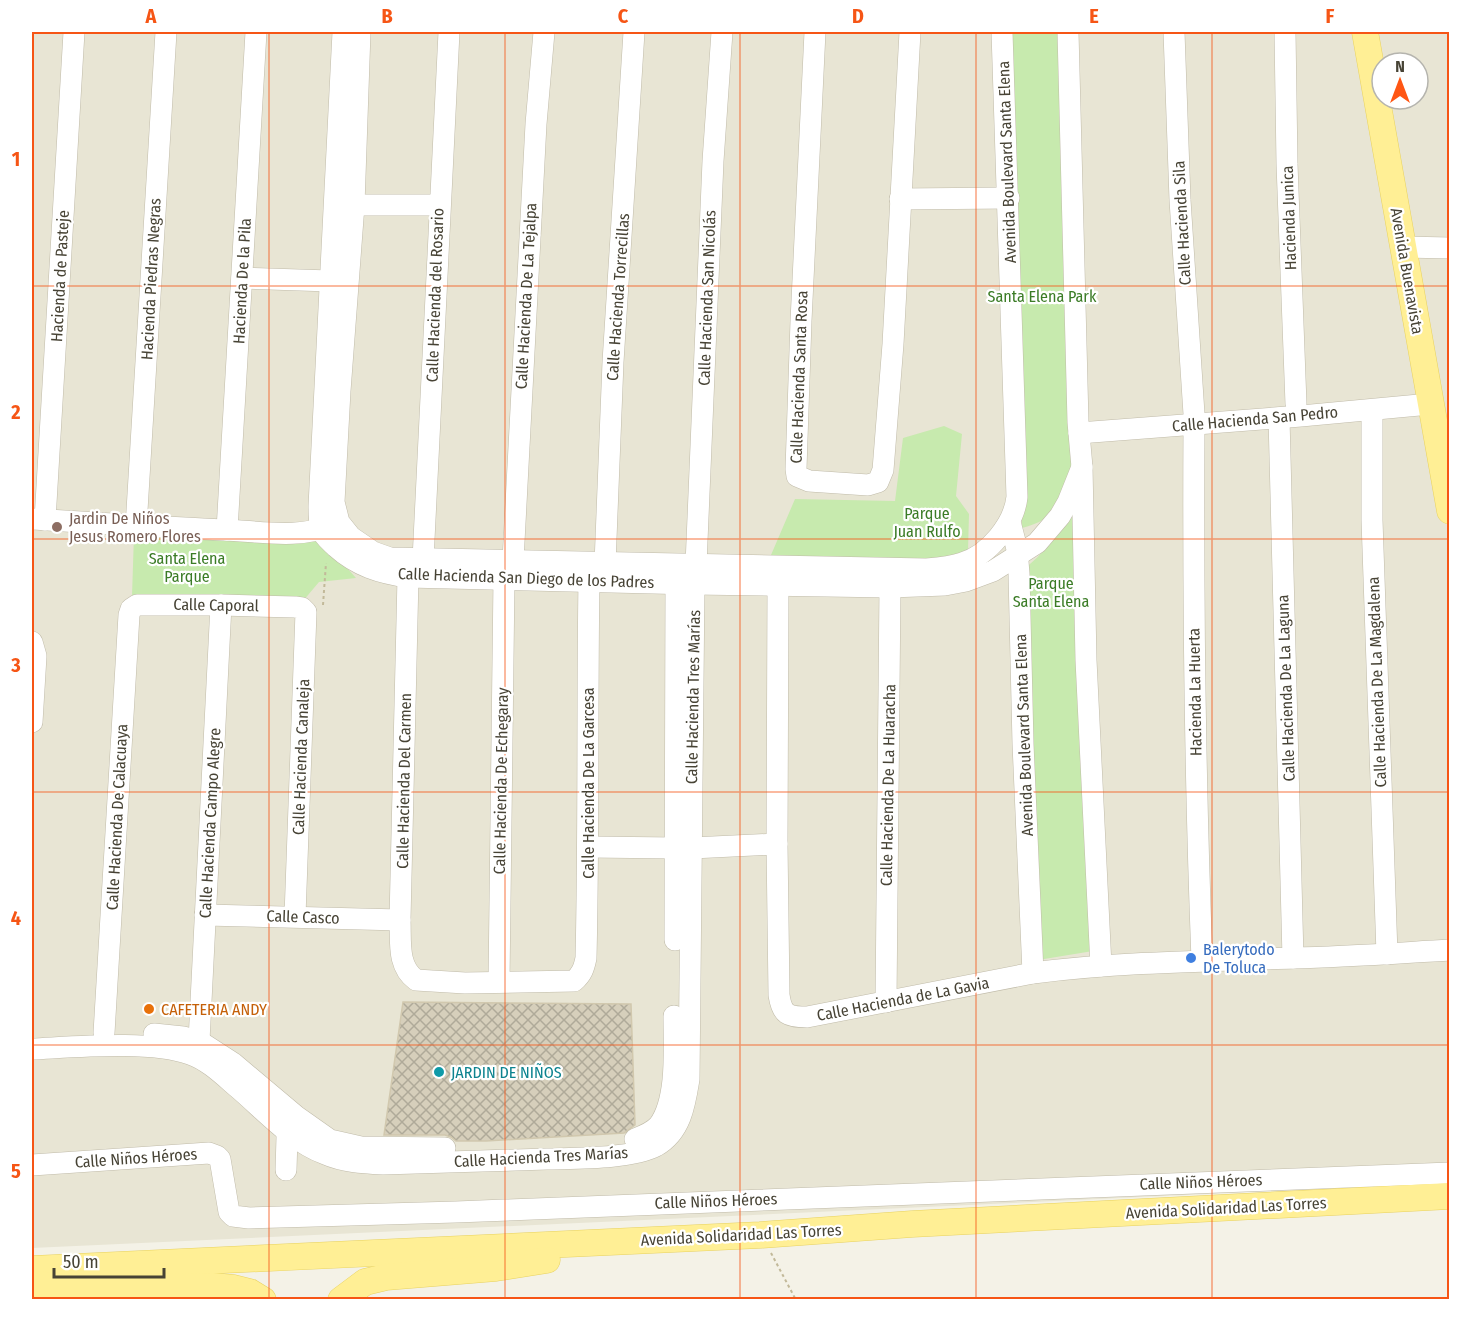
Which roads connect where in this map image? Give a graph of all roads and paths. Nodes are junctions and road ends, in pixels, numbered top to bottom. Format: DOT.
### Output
graph roads {
  1 [pos="74,32"];
  2 [pos="166,32"];
  3 [pos="256,32"];
  4 [pos="343,32"];
  5 [pos="360,32"];
  6 [pos="449,32"];
  7 [pos="543,32"];
  8 [pos="634,32"];
  9 [pos="722,32"];
  10 [pos="815,32"];
  11 [pos="910,32"];
  12 [pos="1002,32"];
  13 [pos="1068,32"];
  14 [pos="1174,32"];
  15 [pos="1285,32"];
  16 [pos="1365,32"];
  17 [pos="349,99"];
  18 [pos="1008,198"];
  19 [pos="900,199"];
  20 [pos="354,205"];
  21 [pos="439,205"];
  22 [pos="1403,247"];
  23 [pos="1449,248"];
  24 [pos="242,278"];
  25 [pos="330,281"];
  26 [pos="334,355"];
  27 [pos="1429,398"];
  28 [pos="1296,404"];
  29 [pos="1372,410"];
  30 [pos="1237,416"];
  31 [pos="1279,418"];
  32 [pos="1194,419"];
  33 [pos="1078,428"];
  34 [pos="1082,467"];
  35 [pos="1446,472"];
  36 [pos="1449,511"];
  37 [pos="38,520"];
  38 [pos="1010,522"];
  39 [pos="136,526"];
  40 [pos="227,530"];
  41 [pos="329,530"];
  42 [pos="1017,556"];
  43 [pos="423,560"];
  44 [pos="605,564"];
  45 [pos="509,570"];
  46 [pos="544,571"];
  47 [pos="823,576"];
  48 [pos="408,577"];
  49 [pos="689,577"];
  50 [pos="589,581"];
  51 [pos="778,585"];
  52 [pos="890,587"];
  53 [pos="137,605"];
  54 [pos="221,605"];
  55 [pos="301,611"];
  56 [pos="32,643"];
  57 [pos="32,722"];
  58 [pos="777,844"];
  59 [pos="589,847"];
  60 [pos="684,848"];
  61 [pos="205,915"];
  62 [pos="295,916"];
  63 [pos="400,920"];
  64 [pos="1449,950"];
  65 [pos="1387,954"];
  66 [pos="1293,958"];
  67 [pos="1202,960"];
  68 [pos="1101,966"];
  69 [pos="1034,973"];
  70 [pos="499,982"];
  71 [pos="886,993"];
  72 [pos="104,1032"];
  73 [pos="32,1034"];
  74 [pos="59,1041"];
  75 [pos="199,1041"];
  76 [pos="32,1048"];
  77 [pos="292,1123"];
  78 [pos="32,1165"];
  79 [pos="286,1170"];
  80 [pos="1449,1173"];
  81 [pos="1449,1196"];
  82 [pos="611,1242"];
  83 [pos="32,1269"];
  84 [pos="32,1284"];
  85 [pos="263,1299"];
  86 [pos="341,1299"];
  1 -- 37 [label="street, Hacienda de Pasteje"];
  2 -- 39 [label="street, Hacienda Piedras Negras"];
  3 -- 24 [label="street, Hacienda De la Pila"];
  4 -- 17 [label="street"];
  5 -- 17 [label="street"];
  6 -- 21 [label="street, Calle Hacienda del Rosario"];
  7 -- 45 [label="street, Calle Hacienda De La Tejalpa"];
  8 -- 44 [label="street, Calle Hacienda Torrecillas"];
  9 -- 49 [label="street, Calle Hacienda San Nicolás"];
  10 -- 19 [label="street, Calle Hacienda Santa Rosa"];
  11 -- 19 [label="street, Calle Hacienda Santa Rosa"];
  12 -- 18 [label="street, Avenida Boulevard Santa Elena"];
  13 -- 33 [label="street"];
  14 -- 32 [label="street, Calle Hacienda Sila"];
  15 -- 28 [label="street, Hacienda Junica"];
  16 -- 22 [label="main road, Avenida Buenavista"];
  17 -- 20 [label="street"];
  17 -- 25 [label="street"];
  18 -- 19 [label="street"];
  18 -- 38 [label="street, Avenida Boulevard Santa Elena"];
  20 -- 21 [label="street"];
  20 -- 26 [label="street"];
  21 -- 43 [label="street, Calle Hacienda del Rosario"];
  22 -- 23 [label="street"];
  22 -- 27 [label="main road, Avenida Buenavista"];
  24 -- 25 [label="street"];
  24 -- 40 [label="street, Hacienda De la Pila"];
  25 -- 26 [label="street"];
  26 -- 41 [label="street"];
  27 -- 28 [label="street, Calle Hacienda San Pedro"];
  27 -- 29 [label="street, Calle Hacienda San Pedro"];
  27 -- 35 [label="main road, Avenida Buenavista"];
  28 -- 30 [label="street, Calle Hacienda San Pedro"];
  29 -- 31 [label="street, Calle Hacienda San Pedro"];
  29 -- 65 [label="street, Calle Hacienda De La Magdalena"];
  30 -- 31 [label="street, Calle Hacienda San Pedro"];
  30 -- 32 [label="street, Calle Hacienda San Pedro"];
  31 -- 66 [label="street, Calle Hacienda De La Laguna"];
  32 -- 33 [label="street, Calle Hacienda San Pedro"];
  32 -- 67 [label="street, Hacienda La Huerta"];
  33 -- 34 [label="street"];
  34 -- 42 [label="street, Calle Hacienda San Diego de los Padres"];
  34 -- 68 [label="street"];
  35 -- 36 [label="main road, Avenida Buenavista"];
  37 -- 39 [label="street"];
  38 -- 42 [label="street, Avenida Boulevard Santa Elena"];
  38 -- 47 [label="street, Calle Hacienda San Diego de los Padres"];
  39 -- 40 [label="street"];
  40 -- 41 [label="street"];
  41 -- 43 [label="street, Calle Hacienda San Diego de los Padres"];
  41 -- 48 [label="street, Calle Hacienda San Diego de los Padres"];
  41 -- 55 [label="path"];
  42 -- 52 [label="street, Calle Hacienda San Diego de los Padres"];
  42 -- 69 [label="street, Avenida Boulevard Santa Elena"];
  43 -- 45 [label="street, Calle Hacienda San Diego de los Padres"];
  44 -- 46 [label="street, Calle Hacienda San Diego de los Padres"];
  44 -- 49 [label="street, Calle Hacienda San Diego de los Padres"];
  45 -- 46 [label="street, Calle Hacienda San Diego de los Padres"];
  45 -- 48 [label="street, Calle Hacienda San Diego de los Padres"];
  45 -- 70 [label="street, Calle Hacienda De Echegaray"];
  46 -- 50 [label="street, Calle Hacienda San Diego de los Padres"];
  47 -- 49 [label="street, Calle Hacienda San Diego de los Padres"];
  47 -- 51 [label="street, Calle Hacienda San Diego de los Padres"];
  47 -- 52 [label="street, Calle Hacienda San Diego de los Padres"];
  48 -- 63 [label="street, Calle Hacienda Del Carmen"];
  49 -- 50 [label="street, Calle Hacienda San Diego de los Padres"];
  49 -- 51 [label="street, Calle Hacienda San Diego de los Padres"];
  49 -- 60 [label="street, Calle Hacienda Tres Marías"];
  50 -- 59 [label="street, Calle Hacienda De La Garcesa"];
  51 -- 58 [label="street, Calle Hacienda de La Gavia"];
  52 -- 71 [label="street, Calle Hacienda De La Huaracha"];
  53 -- 54 [label="street, Calle Caporal"];
  53 -- 72 [label="street, Calle Hacienda De Calacuaya"];
  54 -- 55 [label="street, Calle Caporal"];
  54 -- 61 [label="street, Calle Hacienda Campo Alegre"];
  55 -- 62 [label="street, Calle Hacienda Canaleja"];
  56 -- 57 [label="street"];
  58 -- 60 [label="street"];
  58 -- 71 [label="street, Calle Hacienda de La Gavia"];
  59 -- 60 [label="street"];
  59 -- 70 [label="street, Calle Hacienda De La Garcesa"];
  60 -- 77 [label="street, Calle Hacienda Tres Marías"];
  61 -- 62 [label="street, Calle Casco"];
  61 -- 75 [label="street, Calle Hacienda Campo Alegre"];
  62 -- 63 [label="street, Calle Casco"];
  63 -- 70 [label="street, Calle Hacienda Del Carmen"];
  64 -- 65 [label="street, Calle Hacienda de La Gavia"];
  65 -- 66 [label="street, Calle Hacienda de La Gavia"];
  66 -- 67 [label="street, Calle Hacienda de La Gavia"];
  67 -- 68 [label="street, Calle Hacienda de La Gavia"];
  68 -- 69 [label="street, Calle Hacienda de La Gavia"];
  69 -- 71 [label="street, Calle Hacienda de La Gavia"];
  72 -- 74 [label="street, Calle Hacienda Tres Marías"];
  72 -- 75 [label="street, Calle Hacienda Tres Marías"];
  73 -- 74 [label="street, Calle Hacienda Tres Marías"];
  74 -- 76 [label="street, Calle Hacienda Tres Marías"];
  74 -- 77 [label="street, Calle Hacienda Tres Marías"];
  75 -- 77 [label="street, Calle Hacienda Tres Marías"];
  77 -- 79 [label="street"];
  78 -- 80 [label="street, Calle Niños Héroes"];
  81 -- 82 [label="main road, Avenida Solidaridad Las Torres"];
  82 -- 83 [label="main road, Avenida Solidaridad Las Torres"];
  82 -- 86 [label="main road"];
  84 -- 85 [label="main road"];
}
